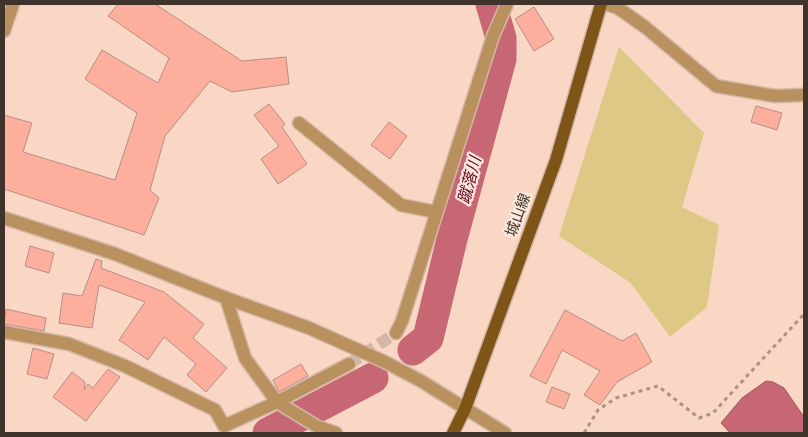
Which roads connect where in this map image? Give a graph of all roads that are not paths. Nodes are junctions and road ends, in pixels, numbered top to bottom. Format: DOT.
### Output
graph roads {
  1 [pos="13,4"];
  2 [pos="507,4"];
  3 [pos="602,4"];
  4 [pos="606,4"];
  5 [pos="4,31"];
  6 [pos="804,95"];
  7 [pos="298,123"];
  8 [pos="436,212"];
  9 [pos="4,218"];
  10 [pos="226,298"];
  11 [pos="4,332"];
  12 [pos="396,333"];
  13 [pos="349,364"];
  14 [pos="277,402"];
  15 [pos="466,409"];
  16 [pos="221,430"];
  17 [pos="336,433"];
  18 [pos="453,433"];
  19 [pos="505,433"];
  1 -- 5 [label="street"];
  2 -- 8 [label="street"];
  3 -- 15 [label="main road, 城山線"];
  4 -- 6 [label="street"];
  7 -- 8 [label="street"];
  8 -- 12 [label="street"];
  9 -- 10 [label="street"];
  10 -- 14 [label="street"];
  10 -- 15 [label="street"];
  11 -- 16 [label="street"];
  13 -- 14 [label="street"];
  14 -- 16 [label="street"];
  14 -- 17 [label="street"];
  15 -- 18 [label="main road, 城山線"];
  15 -- 19 [label="street"];
}
